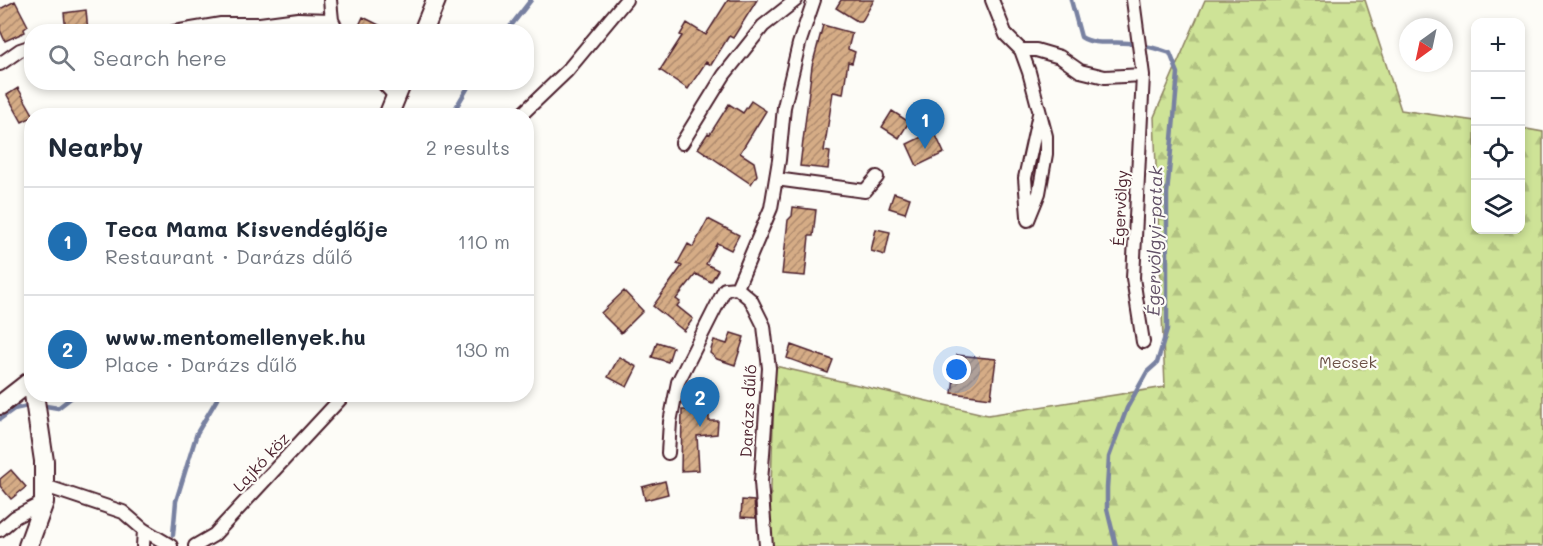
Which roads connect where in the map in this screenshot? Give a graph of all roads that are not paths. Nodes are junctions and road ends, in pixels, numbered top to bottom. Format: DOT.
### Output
graph roads {
  1 [pos="330,0"];
  2 [pos="436,0"];
  3 [pos="626,0"];
  4 [pos="796,0"];
  5 [pos="814,0"];
  6 [pos="992,0"];
  7 [pos="1133,0"];
  8 [pos="332,20"];
  9 [pos="221,24"];
  10 [pos="260,24"];
  11 [pos="260,24"];
  12 [pos="334,24"];
  13 [pos="426,24"];
  14 [pos="24,49"];
  15 [pos="1021,50"];
  16 [pos="0,64"];
  17 [pos="1143,75"];
  18 [pos="399,90"];
  19 [pos="391,108"];
  20 [pos="528,108"];
  21 [pos="1039,112"];
  22 [pos="682,143"];
  23 [pos="877,177"];
  24 [pos="776,179"];
  25 [pos="737,288"];
  26 [pos="1143,342"];
  27 [pos="24,387"];
  28 [pos="340,402"];
  29 [pos="35,403"];
  30 [pos="0,405"];
  31 [pos="668,453"];
  32 [pos="44,494"];
  33 [pos="0,530"];
  34 [pos="144,530"];
  35 [pos="28,546"];
  36 [pos="143,546"];
  37 [pos="171,546"];
  38 [pos="195,546"];
  39 [pos="766,546"];
  1 -- 8 [label="street"];
  2 -- 13 [label="main road"];
  3 -- 20 [label="street"];
  4 -- 22 [label="street"];
  5 -- 24 [label="street"];
  6 -- 15 [label="street"];
  7 -- 17 [label="street, Égervölgy"];
  8 -- 10 [label="street"];
  8 -- 12 [label="street"];
  9 -- 11 [label="street"];
  14 -- 16 [label="street"];
  15 -- 17 [label="street"];
  15 -- 21 [label="street"];
  17 -- 26 [label="street, Égervölgy"];
  18 -- 19 [label="main road"];
  21 -- 21 [label="street"];
  23 -- 24 [label="street"];
  24 -- 25 [label="street"];
  25 -- 31 [label="street"];
  25 -- 39 [label="street, Darázs dűlő"];
  27 -- 30 [label="main road"];
  28 -- 38 [label="street, Lajkó köz"];
  29 -- 32 [label="main road"];
  32 -- 33 [label="street"];
  32 -- 34 [label="street"];
  32 -- 35 [label="main road"];
  34 -- 36 [label="street"];
  34 -- 37 [label="street"];
}
